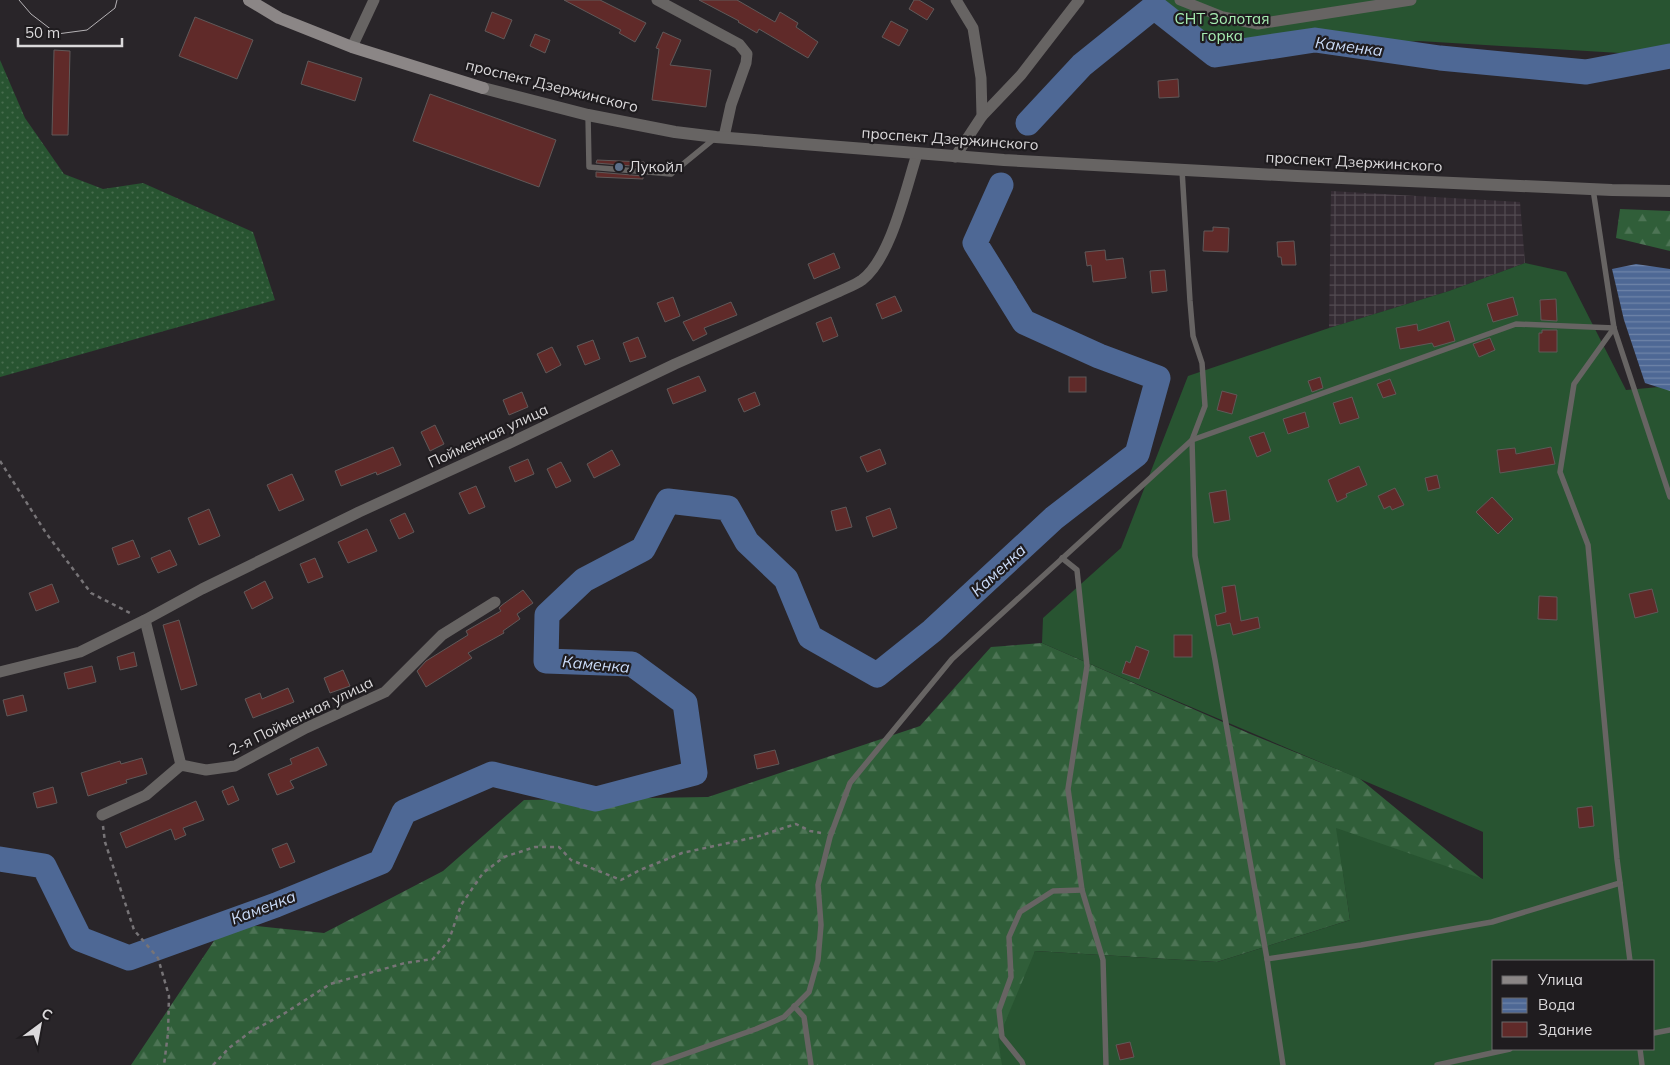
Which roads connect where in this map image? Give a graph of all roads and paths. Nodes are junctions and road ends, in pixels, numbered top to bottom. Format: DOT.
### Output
graph roads {
  1 [pos="249,0"];
  2 [pos="374,0"];
  3 [pos="657,0"];
  4 [pos="956,0"];
  5 [pos="1079,0"];
  6 [pos="1180,0"];
  7 [pos="1411,0"];
  8 [pos="352,47"];
  9 [pos="483,88"];
  10 [pos="588,115"];
  11 [pos="982,116"];
  12 [pos="720,137"];
  13 [pos="917,154"];
  14 [pos="955,157"];
  15 [pos="1182,170"];
  16 [pos="1593,189"];
  17 [pos="1670,191"];
  18 [pos="1614,328"];
  19 [pos="1192,440"];
  20 [pos="0,461"];
  21 [pos="1670,497"];
  22 [pos="1062,558"];
  23 [pos="495,602"];
  24 [pos="144,620"];
  25 [pos="0,672"];
  26 [pos="182,765"];
  27 [pos="102,815"];
  28 [pos="830,837"];
  29 [pos="1620,883"];
  30 [pos="1082,890"];
  31 [pos="1267,959"];
  32 [pos="1630,960"];
  33 [pos="794,1006"];
  34 [pos="1670,1030"];
  35 [pos="1655,1033"];
  36 [pos="1505,1050"];
  37 [pos="1640,1050"];
  38 [pos="164,1065"];
  39 [pos="213,1065"];
  40 [pos="654,1065"];
  41 [pos="812,1065"];
  42 [pos="1023,1065"];
  43 [pos="1106,1065"];
  44 [pos="1283,1065"];
  45 [pos="1437,1065"];
  46 [pos="1642,1065"];
  1 -- 8 [label="main road, проспект Дзержинского"];
  2 -- 8 [label="street"];
  3 -- 12 [label="street"];
  4 -- 11 [label="street"];
  5 -- 11 [label="street"];
  6 -- 7 [label="street"];
  8 -- 9 [label="main road, проспект Дзержинского"];
  9 -- 10 [label="street, проспект Дзержинского"];
  10 -- 12 [label="street, проспект Дзержинского"];
  10 -- 12 [label="lane"];
  11 -- 14 [label="street"];
  12 -- 13 [label="street, проспект Дзержинского"];
  13 -- 14 [label="street, проспект Дзержинского"];
  13 -- 24 [label="street, Пойменная улица"];
  14 -- 15 [label="street, проспект Дзержинского"];
  15 -- 16 [label="street, проспект Дзержинского"];
  15 -- 19 [label="lane"];
  16 -- 17 [label="street, проспект Дзержинского"];
  16 -- 18 [label="lane"];
  18 -- 19 [label="lane"];
  18 -- 21 [label="lane"];
  18 -- 29 [label="lane"];
  19 -- 22 [label="lane"];
  19 -- 31 [label="lane"];
  20 -- 24 [label="path"];
  22 -- 28 [label="lane"];
  22 -- 30 [label="lane"];
  23 -- 26 [label="street, 2-я Пойменная улица"];
  24 -- 25 [label="street, Пойменная улица"];
  24 -- 26 [label="street"];
  26 -- 27 [label="street"];
  27 -- 38 [label="path"];
  28 -- 33 [label="lane"];
  28 -- 39 [label="path"];
  29 -- 31 [label="lane"];
  29 -- 32 [label="lane"];
  30 -- 42 [label="lane"];
  30 -- 43 [label="lane"];
  31 -- 44 [label="lane"];
  33 -- 40 [label="lane"];
  33 -- 41 [label="lane"];
  34 -- 35 [label="lane"];
  36 -- 45 [label="lane"];
  37 -- 46 [label="lane"];
}
